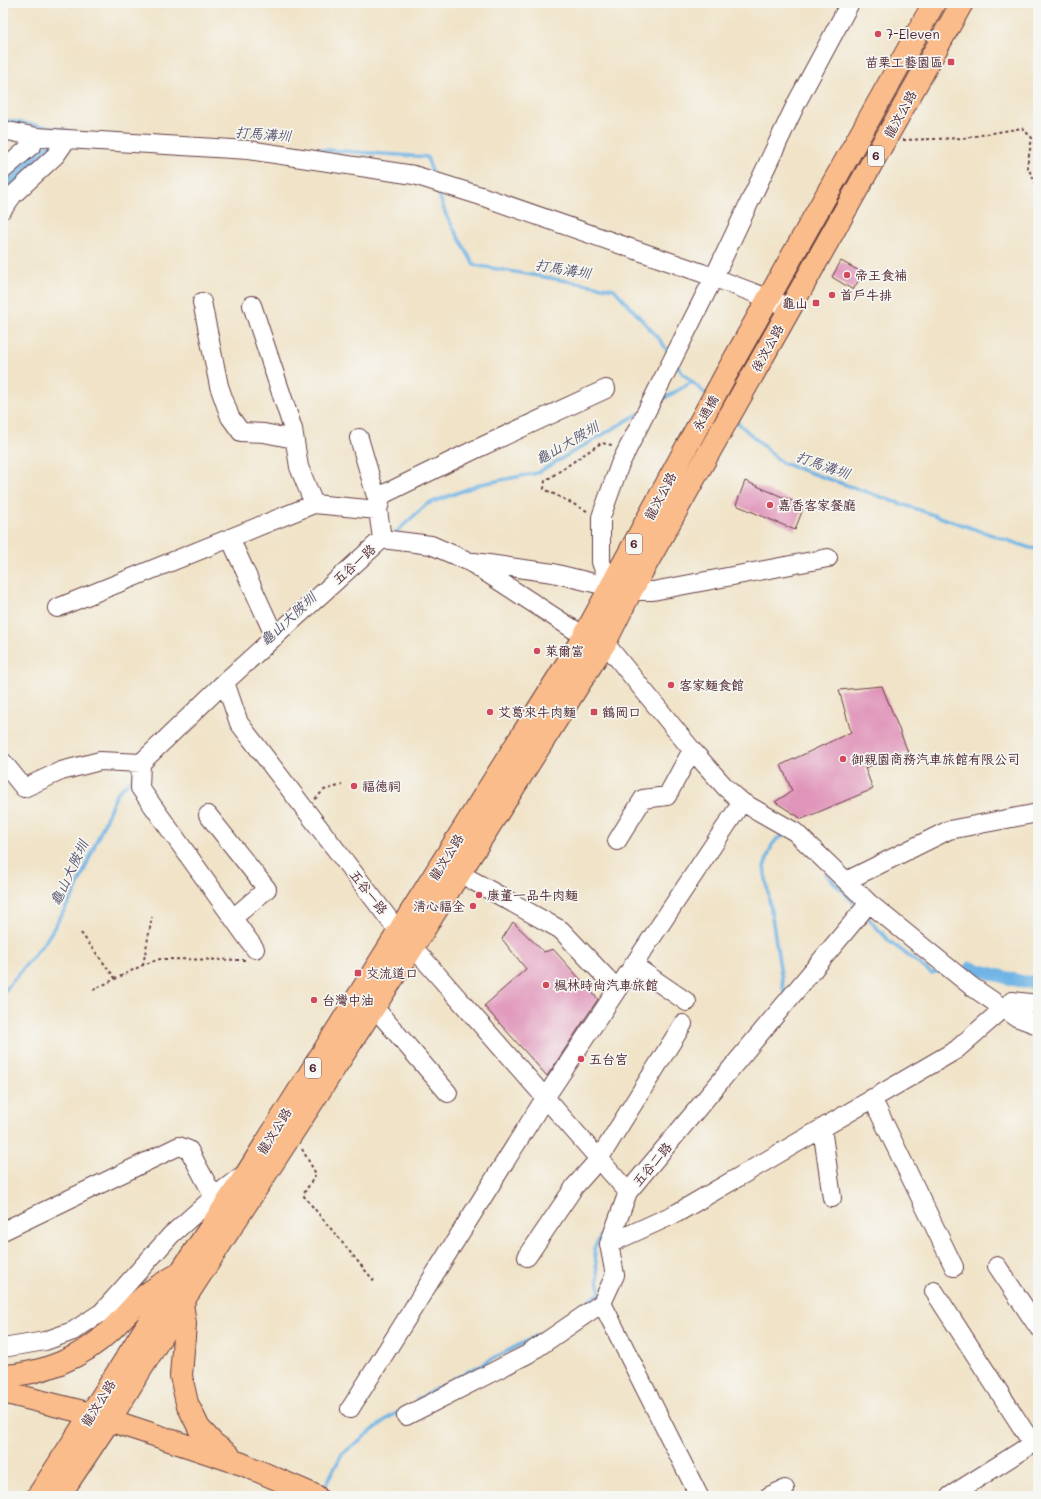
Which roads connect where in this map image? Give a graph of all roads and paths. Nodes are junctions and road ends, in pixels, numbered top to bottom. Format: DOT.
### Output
graph roads {
  1 [pos="850,3"];
  2 [pos="934,3"];
  3 [pos="962,3"];
  4 [pos="3,130"];
  5 [pos="37,136"];
  6 [pos="67,140"];
  7 [pos="884,141"];
  8 [pos="3,170"];
  9 [pos="1038,186"];
  10 [pos="3,208"];
  11 [pos="714,278"];
  12 [pos="770,298"];
  13 [pos="202,302"];
  14 [pos="252,305"];
  15 [pos="790,308"];
  16 [pos="726,374"];
  17 [pos="606,389"];
  18 [pos="745,389"];
  19 [pos="358,438"];
  20 [pos="294,439"];
  21 [pos="632,442"];
  22 [pos="684,451"];
  23 [pos="703,463"];
  24 [pos="314,504"];
  25 [pos="379,507"];
  26 [pos="601,517"];
  27 [pos="230,538"];
  28 [pos="382,539"];
  29 [pos="828,558"];
  30 [pos="470,562"];
  31 [pos="621,589"];
  32 [pos="57,608"];
  33 [pos="275,637"];
  34 [pos="584,638"];
  35 [pos="605,643"];
  36 [pos="225,682"];
  37 [pos="692,750"];
  38 [pos="3,762"];
  39 [pos="141,769"];
  40 [pos="342,785"];
  41 [pos="742,802"];
  42 [pos="307,812"];
  43 [pos="1038,813"];
  44 [pos="208,815"];
  45 [pos="617,841"];
  46 [pos="458,873"];
  47 [pos="846,881"];
  48 [pos="862,912"];
  49 [pos="152,917"];
  50 [pos="233,918"];
  51 [pos="81,933"];
  52 [pos="406,939"];
  53 [pos="255,949"];
  54 [pos="143,964"];
  55 [pos="633,965"];
  56 [pos="115,978"];
  57 [pos="617,989"];
  58 [pos="93,990"];
  59 [pos="687,1002"];
  60 [pos="1038,1004"];
  61 [pos="374,1007"];
  62 [pos="1004,1008"];
  63 [pos="683,1024"];
  64 [pos="1038,1025"];
  65 [pos="448,1093"];
  66 [pos="545,1098"];
  67 [pos="872,1098"];
  68 [pos="822,1128"];
  69 [pos="293,1133"];
  70 [pos="599,1159"];
  71 [pos="249,1170"];
  72 [pos="628,1192"];
  73 [pos="214,1197"];
  74 [pos="832,1198"];
  75 [pos="3,1231"];
  76 [pos="609,1244"];
  77 [pos="528,1257"];
  78 [pos="997,1266"];
  79 [pos="954,1268"];
  80 [pos="180,1273"];
  81 [pos="374,1281"];
  82 [pos="934,1291"];
  83 [pos="182,1303"];
  84 [pos="602,1303"];
  85 [pos="1038,1327"];
  86 [pos="3,1348"];
  87 [pos="3,1376"];
  88 [pos="3,1392"];
  89 [pos="350,1409"];
  90 [pos="406,1416"];
  91 [pos="100,1417"];
  92 [pos="1035,1441"];
  93 [pos="242,1464"];
  94 [pos="38,1496"];
  95 [pos="59,1496"];
  96 [pos="316,1496"];
  97 [pos="699,1496"];
  98 [pos="950,1496"];
  1 -- 11 [label="street"];
  2 -- 12 [label="main road, 龍汶公路 / 6"];
  3 -- 7 [label="main road, 龍汶公路 / 6"];
  4 -- 5 [label="street"];
  5 -- 6 [label="street"];
  5 -- 8 [label="street"];
  6 -- 10 [label="street"];
  6 -- 11 [label="street"];
  7 -- 9 [label="path"];
  7 -- 15 [label="main road, 龍汶公路 / 6"];
  11 -- 12 [label="street"];
  11 -- 21 [label="street"];
  12 -- 15 [label="street"];
  12 -- 16 [label="main road, 後汶公路 / 6"];
  13 -- 20 [label="street"];
  14 -- 20 [label="street"];
  15 -- 18 [label="main road, 後汶公路 / 6"];
  16 -- 22 [label="main road, 永通橋 / 6"];
  17 -- 25 [label="street"];
  18 -- 23 [label="main road, 永通橋 / 6"];
  19 -- 25 [label="street"];
  20 -- 24 [label="street"];
  21 -- 26 [label="street"];
  21 -- 26 [label="path"];
  22 -- 31 [label="main road, 龍汶公路 / 6"];
  23 -- 31 [label="main road, 龍汶公路 / 6"];
  24 -- 25 [label="street"];
  24 -- 27 [label="street"];
  25 -- 28 [label="street"];
  26 -- 31 [label="street"];
  27 -- 32 [label="street"];
  27 -- 33 [label="street"];
  28 -- 30 [label="street, 五谷一路"];
  28 -- 33 [label="street, 五谷一路"];
  29 -- 31 [label="street"];
  30 -- 31 [label="street"];
  30 -- 34 [label="street, 五谷一路"];
  31 -- 34 [label="main road, 龍汶公路 / 6"];
  31 -- 35 [label="main road, 龍汶公路 / 6"];
  33 -- 36 [label="street, 五谷一路"];
  34 -- 35 [label="main road"];
  34 -- 52 [label="main road, 龍汶公路 / 6"];
  35 -- 37 [label="street"];
  35 -- 46 [label="main road, 龍汶公路 / 6"];
  36 -- 39 [label="street"];
  36 -- 42 [label="street, 五谷一路"];
  37 -- 41 [label="street"];
  37 -- 45 [label="street"];
  38 -- 39 [label="street"];
  39 -- 50 [label="street"];
  40 -- 42 [label="path"];
  41 -- 47 [label="street"];
  41 -- 55 [label="street"];
  42 -- 52 [label="street, 五谷一路"];
  43 -- 47 [label="street"];
  44 -- 50 [label="street"];
  46 -- 52 [label="main road, 龍汶公路 / 6"];
  46 -- 57 [label="street"];
  47 -- 48 [label="street"];
  48 -- 62 [label="street"];
  48 -- 72 [label="street, 五谷二路"];
  49 -- 54 [label="path"];
  50 -- 53 [label="street"];
  51 -- 56 [label="path"];
  52 -- 61 [label="main road, 龍汶公路 / 6"];
  52 -- 66 [label="street, 五谷二路"];
  52 -- 71 [label="main road, 龍汶公路 / 6"];
  53 -- 54 [label="path"];
  54 -- 56 [label="path"];
  55 -- 57 [label="street"];
  55 -- 59 [label="street"];
  56 -- 58 [label="path"];
  57 -- 66 [label="street"];
  60 -- 62 [label="street"];
  61 -- 65 [label="street"];
  61 -- 69 [label="main road, 龍汶公路 / 6"];
  62 -- 64 [label="street"];
  62 -- 67 [label="street"];
  63 -- 70 [label="street"];
  66 -- 70 [label="street, 五谷二路"];
  66 -- 89 [label="street"];
  67 -- 68 [label="street"];
  67 -- 79 [label="street"];
  68 -- 74 [label="street"];
  68 -- 76 [label="street"];
  69 -- 81 [label="path"];
  69 -- 83 [label="main road, 龍汶公路 / 6"];
  70 -- 72 [label="street, 五谷二路"];
  70 -- 77 [label="street"];
  71 -- 73 [label="street"];
  71 -- 80 [label="main road, 龍汶公路 / 6"];
  72 -- 76 [label="street"];
  73 -- 75 [label="street"];
  73 -- 86 [label="street"];
  76 -- 84 [label="street"];
  78 -- 85 [label="street"];
  80 -- 87 [label="main road"];
  80 -- 91 [label="main road, 龍汶公路 / 6"];
  82 -- 92 [label="street"];
  83 -- 91 [label="main road, 龍汶公路 / 6"];
  83 -- 93 [label="main road"];
  84 -- 90 [label="street"];
  84 -- 97 [label="street"];
  88 -- 91 [label="main road"];
  91 -- 93 [label="main road"];
  91 -- 94 [label="main road, 龍汶公路 / 6"];
  91 -- 95 [label="main road, 龍汶公路 / 6"];
  92 -- 98 [label="street"];
  93 -- 96 [label="main road"];
}
